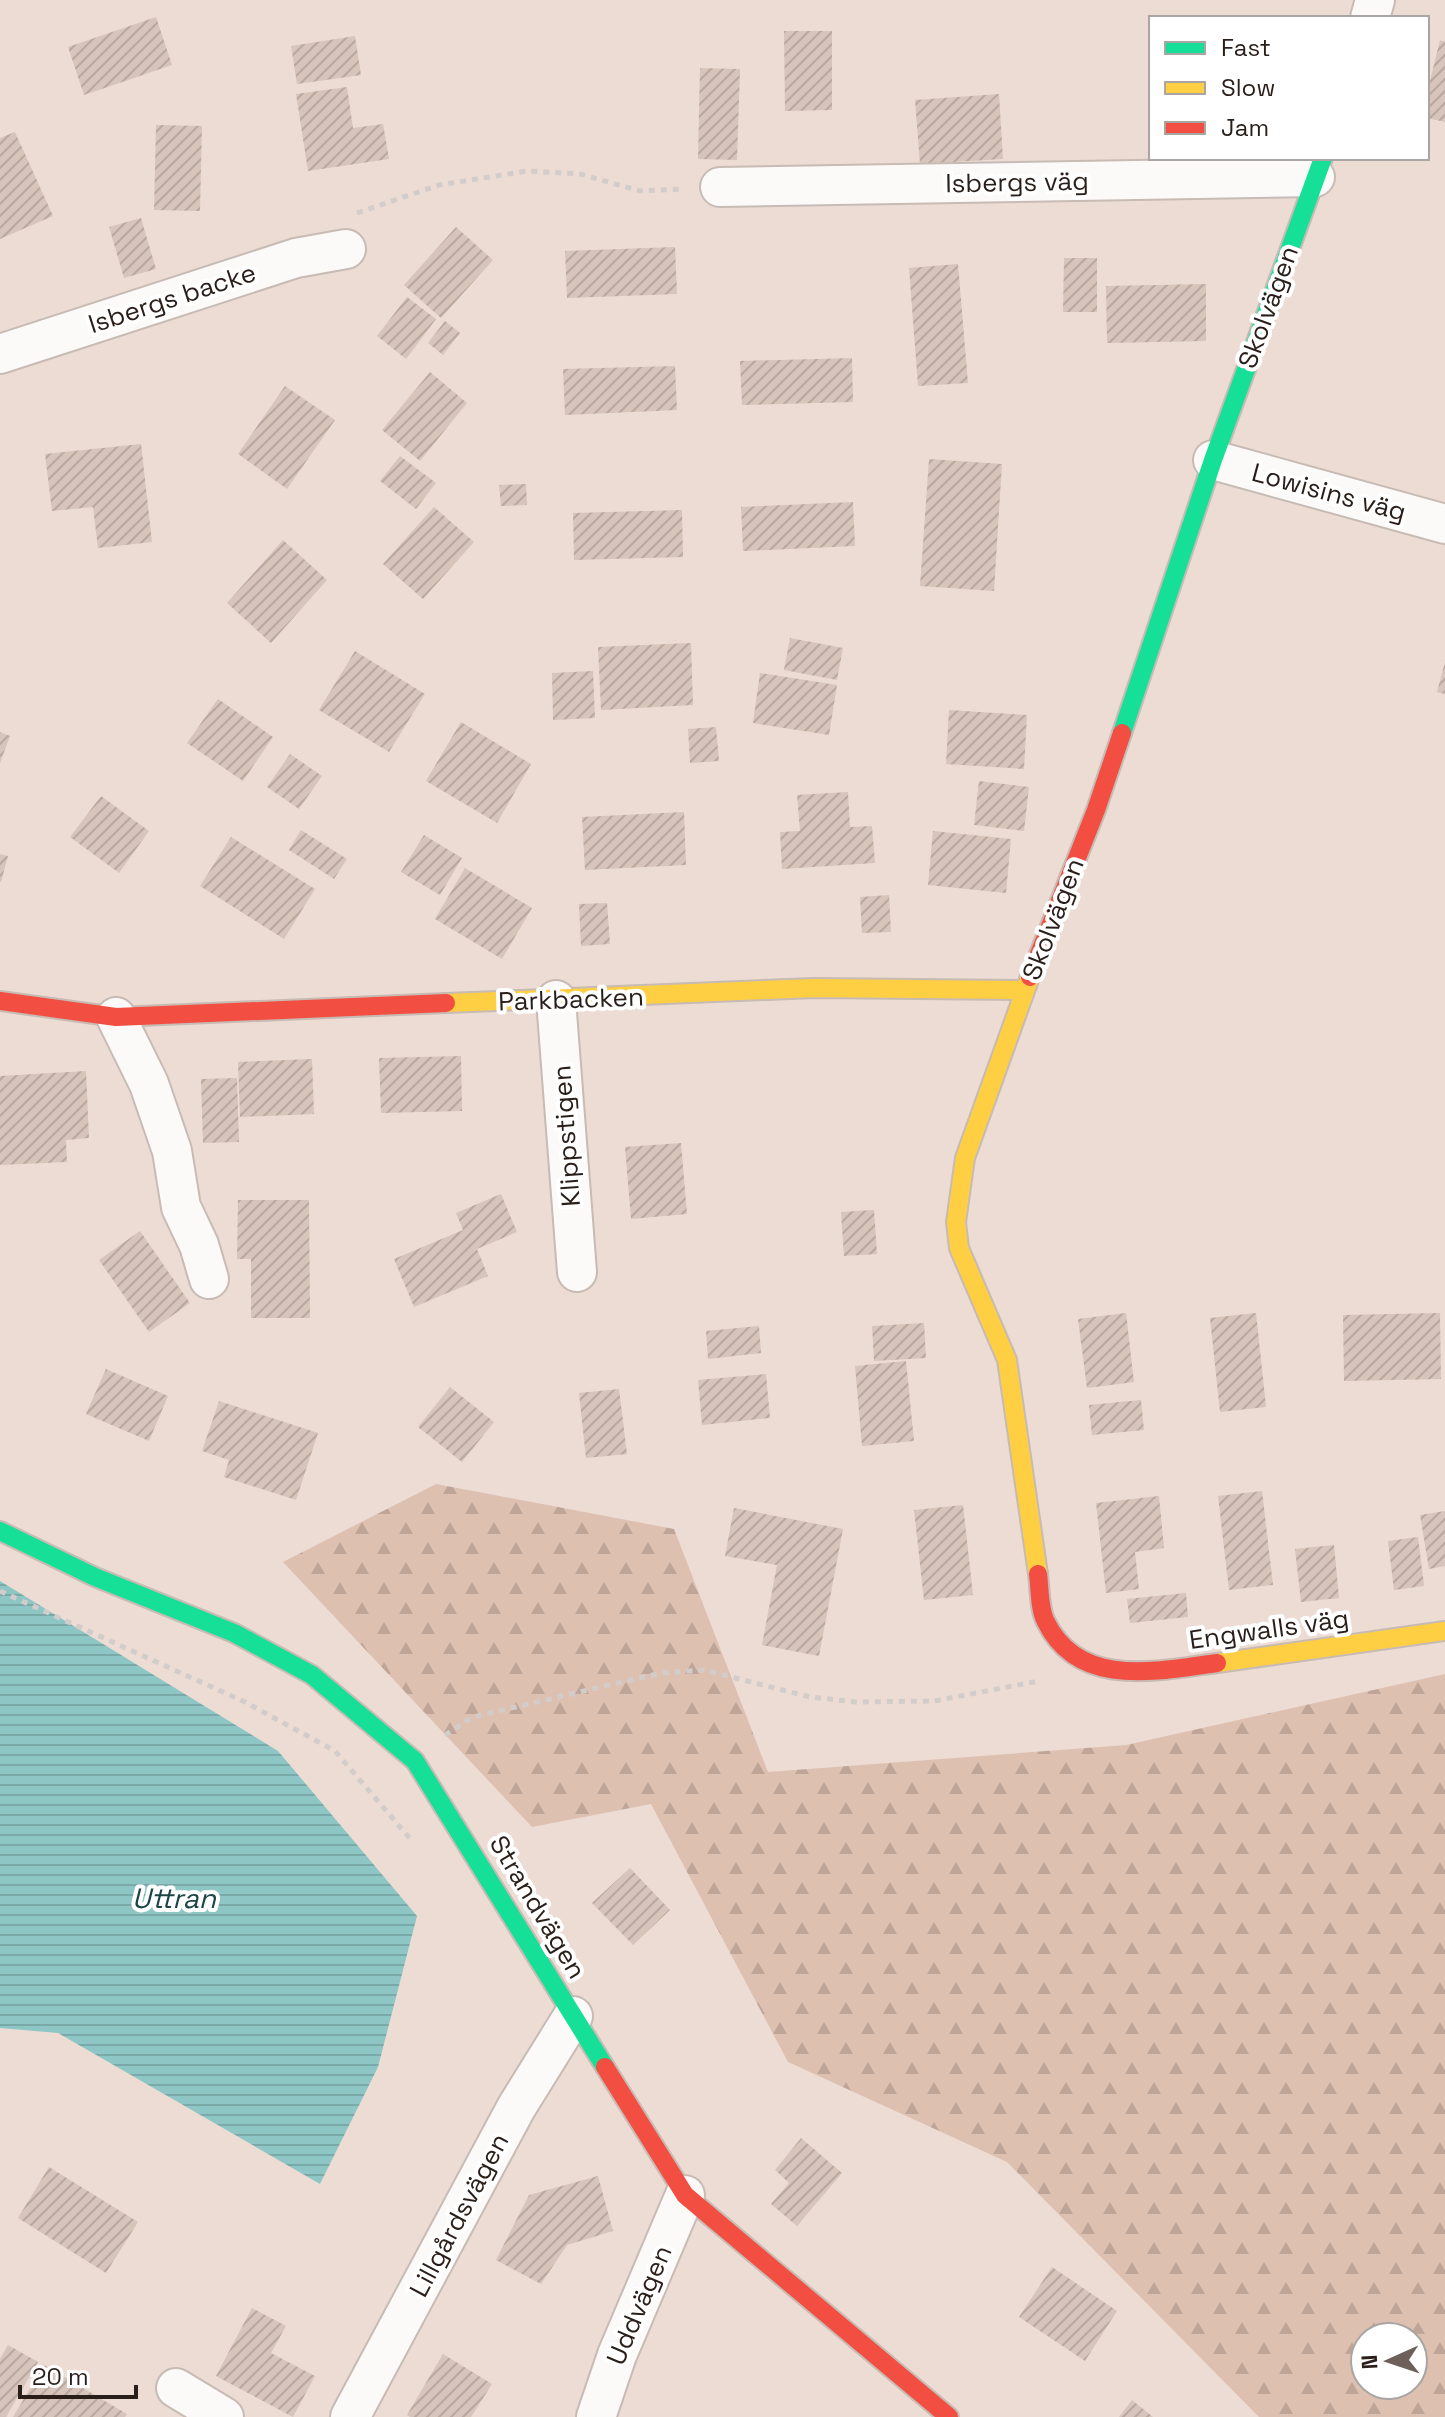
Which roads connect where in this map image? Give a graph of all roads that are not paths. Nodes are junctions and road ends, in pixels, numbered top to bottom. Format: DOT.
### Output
graph roads {
  1 [pos="1319,168"];
  2 [pos="720,187"];
  3 [pos="346,249"];
  4 [pos="0,354"];
  5 [pos="1213,460"];
  6 [pos="1445,524"];
  7 [pos="1025,990"];
  8 [pos="556,1000"];
  9 [pos="0,1001"];
  10 [pos="116,1017"];
  11 [pos="577,1272"];
  12 [pos="209,1279"];
  13 [pos="0,1531"];
  14 [pos="1445,1631"];
  15 [pos="1099,1670"];
  16 [pos="573,2016"];
  17 [pos="685,2195"];
  18 [pos="176,2388"];
  19 [pos="224,2417"];
  20 [pos="350,2417"];
  21 [pos="596,2417"];
  22 [pos="949,2417"];
  1 -- 2 [label="street, Isbergs väg"];
  1 -- 5 [label="street, Skolvägen"];
  3 -- 4 [label="street, Isbergs backe"];
  5 -- 6 [label="street, Lowisins väg"];
  5 -- 7 [label="street, Skolvägen"];
  7 -- 8 [label="street, Parkbacken"];
  7 -- 15 [label="street, Skolvägen"];
  8 -- 10 [label="street, Parkbacken"];
  8 -- 11 [label="street, Klippstigen"];
  9 -- 10 [label="street, Parkbacken"];
  10 -- 12 [label="street"];
  13 -- 16 [label="street, Strandvägen"];
  14 -- 15 [label="street, Engwalls väg"];
  16 -- 17 [label="street, Strandvägen"];
  16 -- 20 [label="street, Lillgårdsvägen"];
  17 -- 21 [label="street, Uddvägen"];
  17 -- 22 [label="street, Strandvägen"];
  18 -- 19 [label="street"];
}
